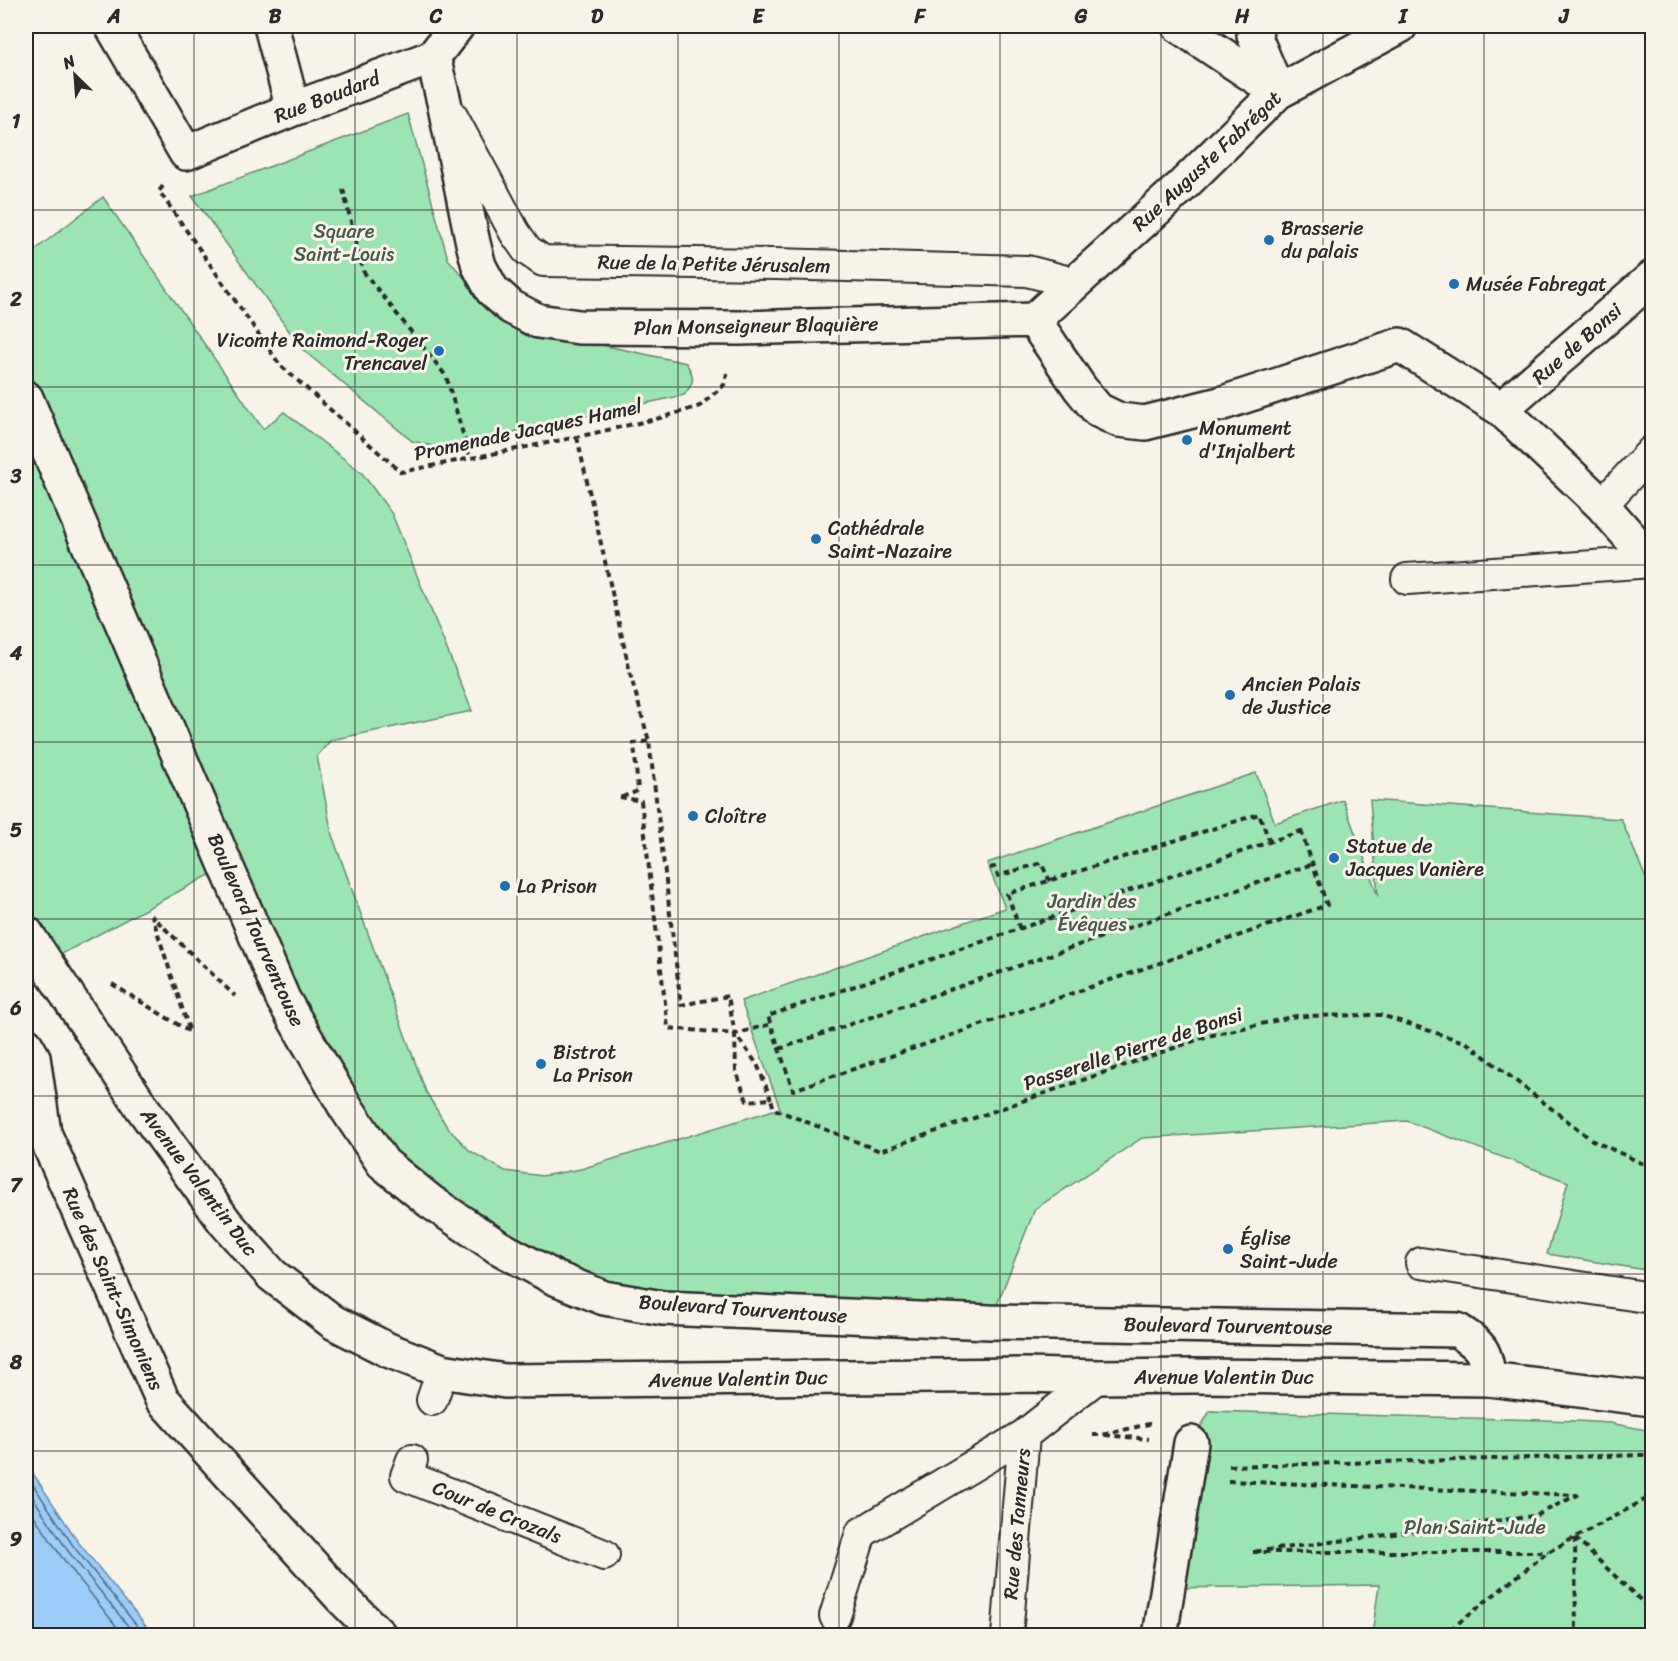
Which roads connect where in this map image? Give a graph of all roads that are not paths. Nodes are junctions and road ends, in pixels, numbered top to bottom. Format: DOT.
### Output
graph roads {
  1 [pos="112,26"];
  2 [pos="271,26"];
  3 [pos="457,26"];
  4 [pos="1179,26"];
  5 [pos="1257,26"];
  6 [pos="1399,27"];
  7 [pos="433,57"];
  8 [pos="1278,92"];
  9 [pos="444,102"];
  10 [pos="294,109"];
  11 [pos="1653,278"];
  12 [pos="1072,285"];
  13 [pos="1034,320"];
  14 [pos="26,398"];
  15 [pos="1501,410"];
  16 [pos="1653,451"];
  17 [pos="1602,505"];
  18 [pos="1653,562"];
  19 [pos="1407,579"];
  20 [pos="26,933"];
  21 [pos="26,1045"];
  22 [pos="1421,1263"];
  23 [pos="1653,1298"];
  24 [pos="1098,1377"];
  25 [pos="1489,1379"];
  26 [pos="1653,1399"];
  27 [pos="1024,1435"];
  28 [pos="1191,1443"];
  29 [pos="412,1460"];
  30 [pos="604,1555"];
  31 [pos="835,1616"];
  32 [pos="380,1635"];
  33 [pos="1007,1635"];
  34 [pos="1161,1635"];
  1 -- 10 [label="street, Rue Boudard"];
  2 -- 10 [label="street"];
  3 -- 7 [label="street"];
  4 -- 8 [label="street"];
  5 -- 8 [label="street"];
  6 -- 8 [label="street, Rue Auguste Fabrégat"];
  7 -- 9 [label="street, Plan Monseigneur Blaquière"];
  7 -- 10 [label="street, Rue Boudard"];
  8 -- 12 [label="street, Rue Auguste Fabrégat"];
  9 -- 12 [label="lane, Rue de la Petite Jérusalem"];
  9 -- 13 [label="street, Plan Monseigneur Blaquière"];
  11 -- 15 [label="street, Rue de Bonsi"];
  12 -- 13 [label="street, Rue Auguste Fabrégat"];
  13 -- 15 [label="street"];
  14 -- 25 [label="street, Boulevard Tourventouse"];
  15 -- 17 [label="street"];
  16 -- 17 [label="lane"];
  17 -- 18 [label="street"];
  18 -- 19 [label="lane"];
  20 -- 24 [label="street, Avenue Valentin Duc"];
  21 -- 32 [label="street, Rue des Saint-Simoniens"];
  22 -- 23 [label="lane"];
  24 -- 25 [label="street, Avenue Valentin Duc"];
  24 -- 27 [label="lane, Rue des Tanneurs"];
  25 -- 26 [label="street, Avenue Valentin Duc"];
  27 -- 31 [label="lane"];
  27 -- 33 [label="lane, Rue des Tanneurs"];
  28 -- 34 [label="street"];
  29 -- 30 [label="lane, Cour de Crozals"];
}
